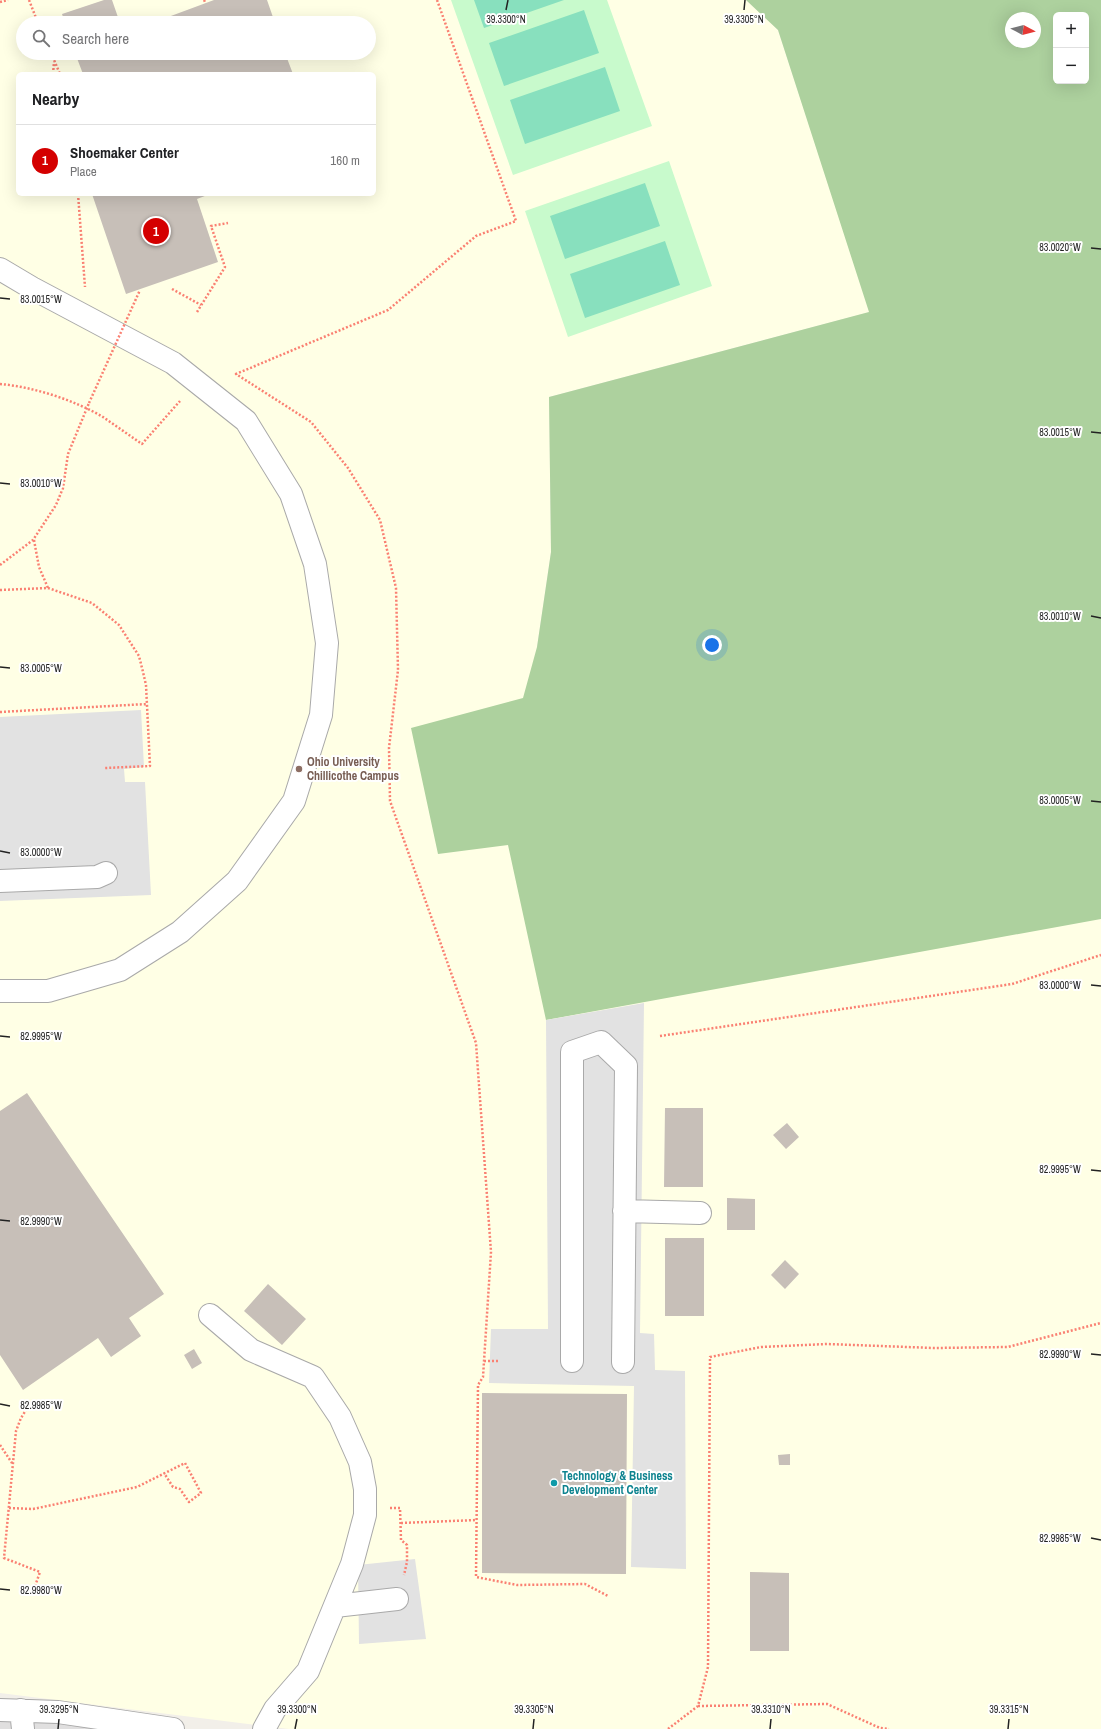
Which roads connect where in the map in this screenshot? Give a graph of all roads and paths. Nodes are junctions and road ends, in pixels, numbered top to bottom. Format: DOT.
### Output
graph roads {
  1 [pos="8,0"];
  2 [pos="29,0"];
  3 [pos="437,0"];
  4 [pos="0,2"];
  5 [pos="35,16"];
  6 [pos="54,61"];
  7 [pos="53,72"];
  8 [pos="59,72"];
  9 [pos="78,196"];
  10 [pos="228,223"];
  11 [pos="0,269"];
  12 [pos="172,289"];
  13 [pos="140,290"];
  14 [pos="84,293"];
  15 [pos="201,306"];
  16 [pos="197,312"];
  17 [pos="231,373"];
  18 [pos="236,374"];
  19 [pos="0,384"];
  20 [pos="178,404"];
  21 [pos="86,409"];
  22 [pos="33,540"];
  23 [pos="0,565"];
  24 [pos="48,588"];
  25 [pos="0,590"];
  26 [pos="147,704"];
  27 [pos="0,712"];
  28 [pos="105,768"];
  29 [pos="106,873"];
  30 [pos="0,881"];
  31 [pos="1101,955"];
  32 [pos="0,991"];
  33 [pos="660,1036"];
  34 [pos="624,1212"];
  35 [pos="700,1213"];
  36 [pos="210,1315"];
  37 [pos="1101,1322"];
  38 [pos="484,1361"];
  39 [pos="500,1361"];
  40 [pos="572,1361"];
  41 [pos="623,1362"];
  42 [pos="31,1402"];
  43 [pos="0,1445"];
  44 [pos="12,1464"];
  45 [pos="164,1473"];
  46 [pos="9,1508"];
  47 [pos="477,1520"];
  48 [pos="401,1523"];
  49 [pos="401,1540"];
  50 [pos="407,1562"];
  51 [pos="33,1592"];
  52 [pos="608,1596"];
  53 [pos="397,1599"];
  54 [pos="335,1606"];
  55 [pos="698,1706"];
  56 [pos="14,1716"];
  57 [pos="172,1729"];
  58 [pos="264,1729"];
  59 [pos="668,1729"];
  60 [pos="889,1729"];
  1 -- 4 [label="path"];
  2 -- 5 [label="path"];
  3 -- 18 [label="path"];
  6 -- 7 [label="path"];
  6 -- 8 [label="path"];
  9 -- 14 [label="path"];
  10 -- 15 [label="path"];
  11 -- 32 [label="street"];
  12 -- 15 [label="path"];
  13 -- 21 [label="path, bridge"];
  15 -- 16 [label="path"];
  17 -- 18 [label="path"];
  18 -- 38 [label="path"];
  19 -- 21 [label="path"];
  20 -- 21 [label="path"];
  21 -- 22 [label="path"];
  22 -- 23 [label="path"];
  22 -- 24 [label="path"];
  24 -- 25 [label="path"];
  24 -- 26 [label="path"];
  26 -- 27 [label="path"];
  26 -- 28 [label="path"];
  29 -- 30 [label="street"];
  31 -- 33 [label="path"];
  34 -- 35 [label="street"];
  34 -- 40 [label="street"];
  34 -- 41 [label="street"];
  36 -- 54 [label="street"];
  37 -- 55 [label="path"];
  38 -- 39 [label="path"];
  38 -- 47 [label="path"];
  42 -- 44 [label="path"];
  43 -- 44 [label="path"];
  44 -- 46 [label="path"];
  45 -- 45 [label="path"];
  45 -- 46 [label="path"];
  46 -- 51 [label="path"];
  47 -- 48 [label="path"];
  47 -- 52 [label="path"];
  49 -- 50 [label="path"];
  53 -- 54 [label="street"];
  54 -- 58 [label="street"];
  55 -- 59 [label="path"];
  55 -- 60 [label="path"];
  56 -- 57 [label="street"];
}
